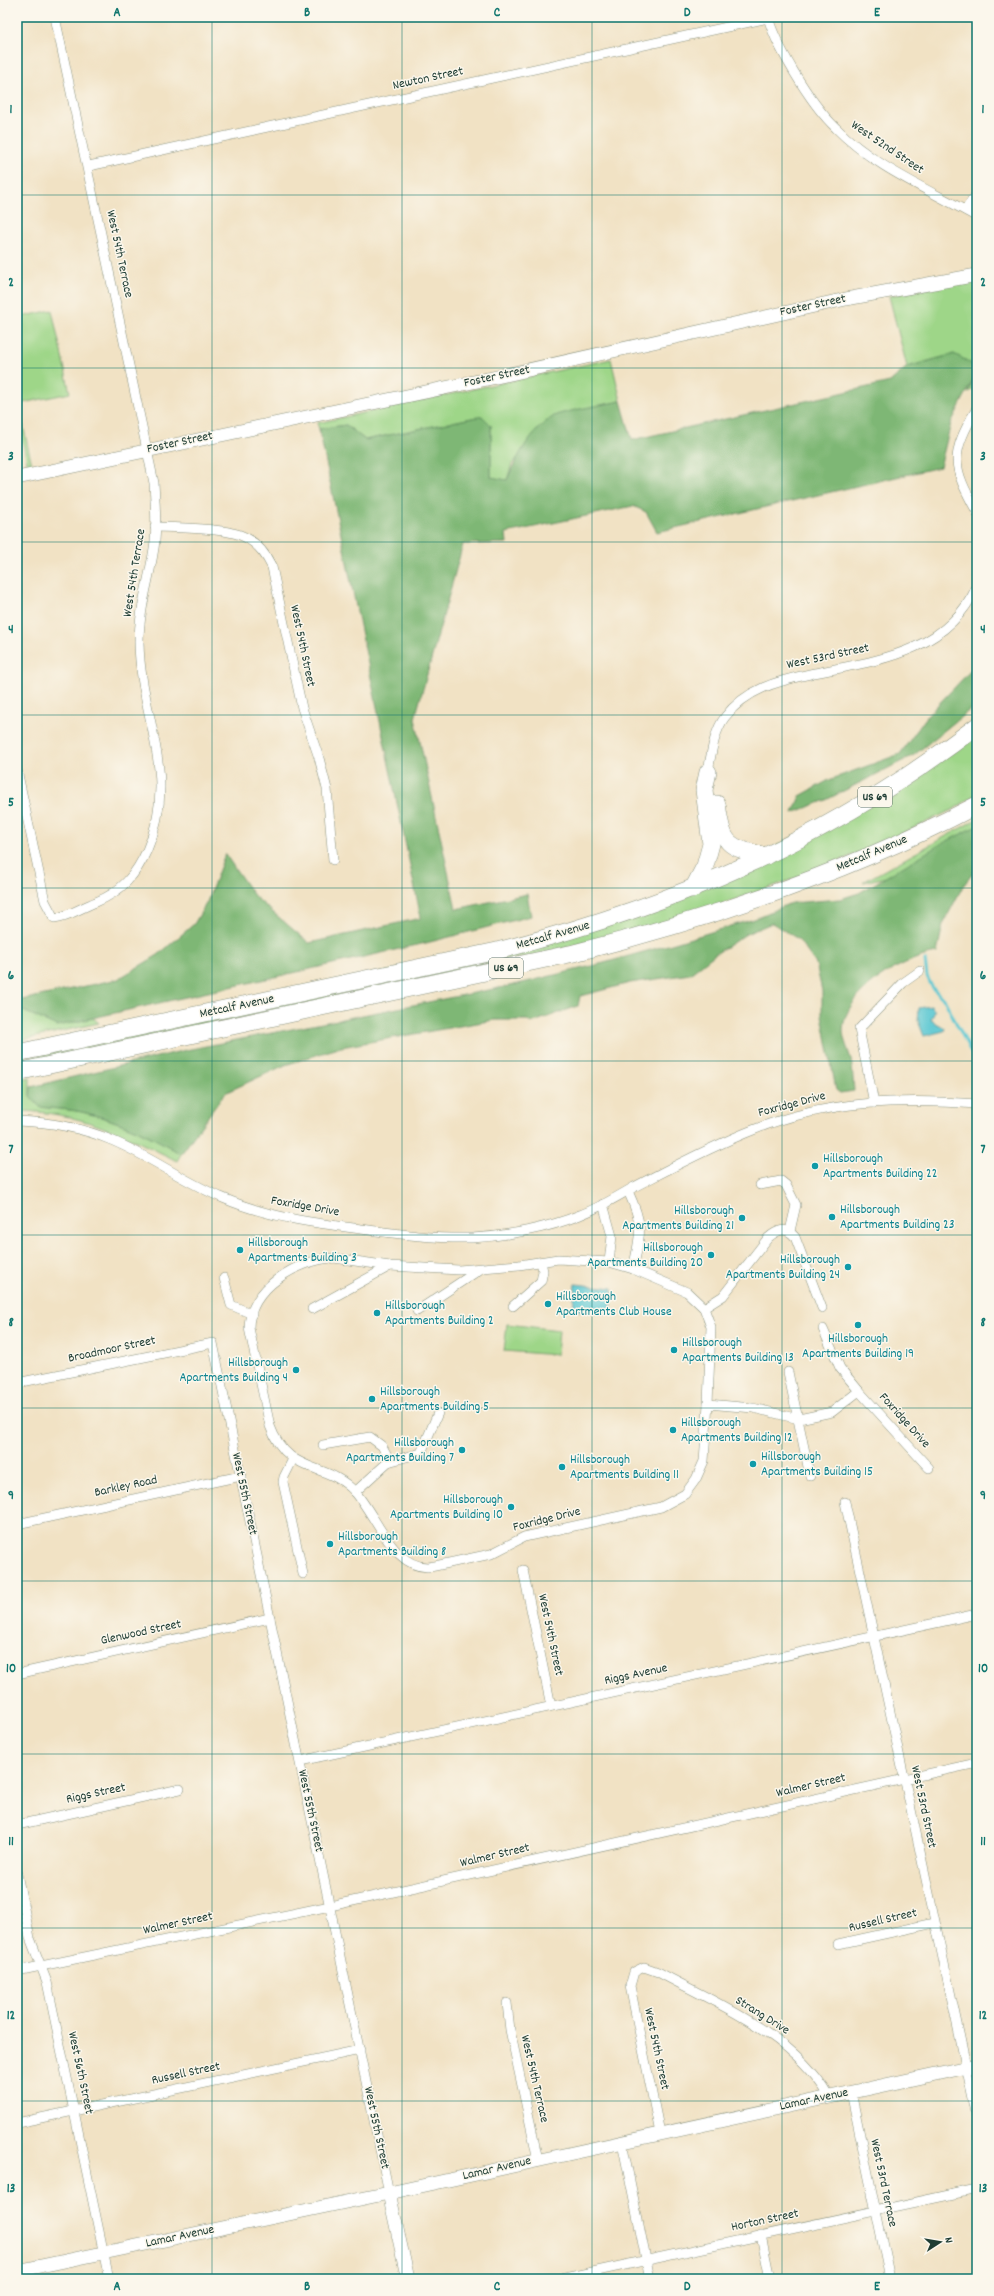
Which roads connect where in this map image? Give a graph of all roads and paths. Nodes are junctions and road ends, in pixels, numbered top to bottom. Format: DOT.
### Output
graph roads {
  1 [pos="55,17"];
  2 [pos="770,17"];
  3 [pos="89,166"];
  4 [pos="977,194"];
  5 [pos="965,210"];
  6 [pos="977,217"];
  7 [pos="977,275"];
  8 [pos="977,408"];
  9 [pos="148,449"];
  10 [pos="17,478"];
  11 [pos="977,512"];
  12 [pos="155,527"];
  13 [pos="977,586"];
  14 [pos="977,726"];
  15 [pos="17,770"];
  16 [pos="708,772"];
  17 [pos="977,804"];
  18 [pos="766,856"];
  19 [pos="333,860"];
  20 [pos="693,889"];
  21 [pos="920,971"];
  22 [pos="17,1053"];
  23 [pos="17,1072"];
  24 [pos="874,1103"];
  25 [pos="977,1104"];
  26 [pos="17,1121"];
  27 [pos="760,1185"];
  28 [pos="628,1191"];
  29 [pos="603,1204"];
  30 [pos="790,1231"];
  31 [pos="541,1262"];
  32 [pos="609,1262"];
  33 [pos="390,1266"];
  34 [pos="633,1269"];
  35 [pos="479,1270"];
  36 [pos="224,1278"];
  37 [pos="513,1306"];
  38 [pos="704,1308"];
  39 [pos="822,1308"];
  40 [pos="312,1310"];
  41 [pos="417,1311"];
  42 [pos="252,1314"];
  43 [pos="823,1329"];
  44 [pos="213,1342"];
  45 [pos="788,1372"];
  46 [pos="17,1384"];
  47 [pos="859,1390"];
  48 [pos="708,1404"];
  49 [pos="438,1413"];
  50 [pos="798,1419"];
  51 [pos="323,1445"];
  52 [pos="292,1459"];
  53 [pos="390,1461"];
  54 [pos="930,1468"];
  55 [pos="241,1476"];
  56 [pos="810,1476"];
  57 [pos="355,1492"];
  58 [pos="845,1502"];
  59 [pos="17,1524"];
  60 [pos="523,1570"];
  61 [pos="304,1574"];
  62 [pos="977,1614"];
  63 [pos="270,1618"];
  64 [pos="874,1637"];
  65 [pos="17,1674"];
  66 [pos="551,1706"];
  67 [pos="300,1761"];
  68 [pos="977,1763"];
  69 [pos="903,1779"];
  70 [pos="180,1789"];
  71 [pos="17,1825"];
  72 [pos="17,1874"];
  73 [pos="330,1906"];
  74 [pos="934,1923"];
  75 [pos="838,1944"];
  76 [pos="40,1966"];
  77 [pos="636,1970"];
  78 [pos="17,1971"];
  79 [pos="507,2003"];
  80 [pos="360,2050"];
  81 [pos="971,2066"];
  82 [pos="851,2092"];
  83 [pos="829,2096"];
  84 [pos="75,2110"];
  85 [pos="977,2117"];
  86 [pos="17,2123"];
  87 [pos="660,2133"];
  88 [pos="622,2142"];
  89 [pos="538,2160"];
  90 [pos="977,2189"];
  91 [pos="389,2193"];
  92 [pos="875,2210"];
  93 [pos="761,2235"];
  94 [pos="103,2253"];
  95 [pos="646,2260"];
  96 [pos="17,2271"];
  97 [pos="109,2279"];
  98 [pos="408,2279"];
  99 [pos="560,2279"];
  100 [pos="650,2279"];
  101 [pos="770,2279"];
  102 [pos="890,2279"];
  1 -- 3 [label="street, West 54th Terrace"];
  2 -- 3 [label="street, Newton Street"];
  2 -- 5 [label="street, West 52nd Street"];
  3 -- 9 [label="street, West 54th Terrace"];
  4 -- 5 [label="street"];
  5 -- 6 [label="street, West 52nd Street"];
  7 -- 9 [label="street, Foster Street"];
  8 -- 11 [label="street"];
  9 -- 10 [label="street, Foster Street"];
  9 -- 12 [label="street, West 54th Terrace"];
  12 -- 15 [label="street, West 54th Terrace"];
  12 -- 19 [label="street, West 54th Street"];
  13 -- 16 [label="street, West 53rd Street"];
  14 -- 18 [label="highway, Metcalf Avenue / US 69"];
  16 -- 18 [label="highway"];
  16 -- 20 [label="highway"];
  17 -- 23 [label="highway, Metcalf Avenue / US 69"];
  18 -- 20 [label="highway, Metcalf Avenue / US 69"];
  20 -- 22 [label="highway, Metcalf Avenue / US 69"];
  21 -- 24 [label="street"];
  24 -- 25 [label="street, Foxridge Drive"];
  24 -- 28 [label="street, Foxridge Drive"];
  26 -- 29 [label="street, Foxridge Drive"];
  27 -- 30 [label="street"];
  28 -- 29 [label="street, Foxridge Drive"];
  28 -- 34 [label="street"];
  29 -- 32 [label="street"];
  30 -- 38 [label="street"];
  30 -- 39 [label="street"];
  31 -- 32 [label="street, Foxridge Drive"];
  31 -- 35 [label="street, Foxridge Drive"];
  31 -- 37 [label="street"];
  32 -- 34 [label="street, Foxridge Drive"];
  33 -- 35 [label="street, Foxridge Drive"];
  33 -- 40 [label="street"];
  33 -- 42 [label="street, Foxridge Drive"];
  34 -- 38 [label="street, Foxridge Drive"];
  35 -- 41 [label="street"];
  36 -- 42 [label="street"];
  38 -- 48 [label="street, Foxridge Drive"];
  42 -- 52 [label="street, Foxridge Drive"];
  43 -- 47 [label="street, Foxridge Drive"];
  44 -- 46 [label="street, Broadmoor Street"];
  44 -- 55 [label="street, West 55th Street"];
  45 -- 50 [label="street"];
  47 -- 50 [label="street, Foxridge Drive"];
  47 -- 54 [label="street, Foxridge Drive"];
  48 -- 50 [label="street, Foxridge Drive"];
  48 -- 57 [label="street, Foxridge Drive"];
  49 -- 53 [label="street"];
  50 -- 56 [label="street"];
  51 -- 53 [label="street"];
  52 -- 57 [label="street, Foxridge Drive"];
  52 -- 61 [label="street"];
  53 -- 57 [label="street"];
  55 -- 59 [label="street, Barkley Road"];
  55 -- 63 [label="street, West 55th Street"];
  58 -- 64 [label="street, West 53rd Street"];
  60 -- 66 [label="street, West 54th Street"];
  62 -- 64 [label="street, Riggs Avenue"];
  63 -- 65 [label="street, Glenwood Street"];
  63 -- 67 [label="street, West 55th Street"];
  64 -- 66 [label="street, Riggs Avenue"];
  64 -- 69 [label="street, West 53rd Street"];
  66 -- 67 [label="street, Riggs Avenue"];
  67 -- 73 [label="street, West 55th Street"];
  68 -- 69 [label="street, Walmer Street"];
  69 -- 73 [label="street, Walmer Street"];
  69 -- 74 [label="street, West 53rd Street"];
  70 -- 71 [label="street, Riggs Street"];
  72 -- 76 [label="street, West 56th Street"];
  73 -- 76 [label="street, Walmer Street"];
  73 -- 80 [label="street, West 55th Street"];
  74 -- 75 [label="street, Russell Street"];
  74 -- 81 [label="street, West 53rd Street"];
  76 -- 78 [label="street, Walmer Street"];
  76 -- 84 [label="street, West 56th Street"];
  77 -- 83 [label="street, Strang Drive"];
  77 -- 87 [label="street, West 54th Street"];
  79 -- 89 [label="street, West 54th Terrace"];
  80 -- 84 [label="street, Russell Street"];
  80 -- 91 [label="street, West 55th Street"];
  81 -- 82 [label="street, Lamar Avenue"];
  81 -- 85 [label="street, West 53rd Street"];
  82 -- 83 [label="street, Lamar Avenue"];
  82 -- 92 [label="street, West 53rd Terrace"];
  83 -- 87 [label="street, Lamar Avenue"];
  84 -- 86 [label="street, Russell Street"];
  84 -- 94 [label="street, West 56th Street"];
  87 -- 88 [label="street, Lamar Avenue"];
  88 -- 89 [label="street, Lamar Avenue"];
  88 -- 95 [label="street"];
  89 -- 91 [label="street, Lamar Avenue"];
  90 -- 92 [label="street, Horton Street"];
  91 -- 94 [label="street, Lamar Avenue"];
  91 -- 98 [label="street, West 55th Street"];
  92 -- 93 [label="street, Horton Street"];
  92 -- 102 [label="street, West 53rd Terrace"];
  93 -- 95 [label="street, Horton Street"];
  93 -- 101 [label="street"];
  94 -- 96 [label="street, Lamar Avenue"];
  94 -- 97 [label="street, West 56th Street"];
  95 -- 99 [label="street, Horton Street"];
  95 -- 100 [label="street"];
}
